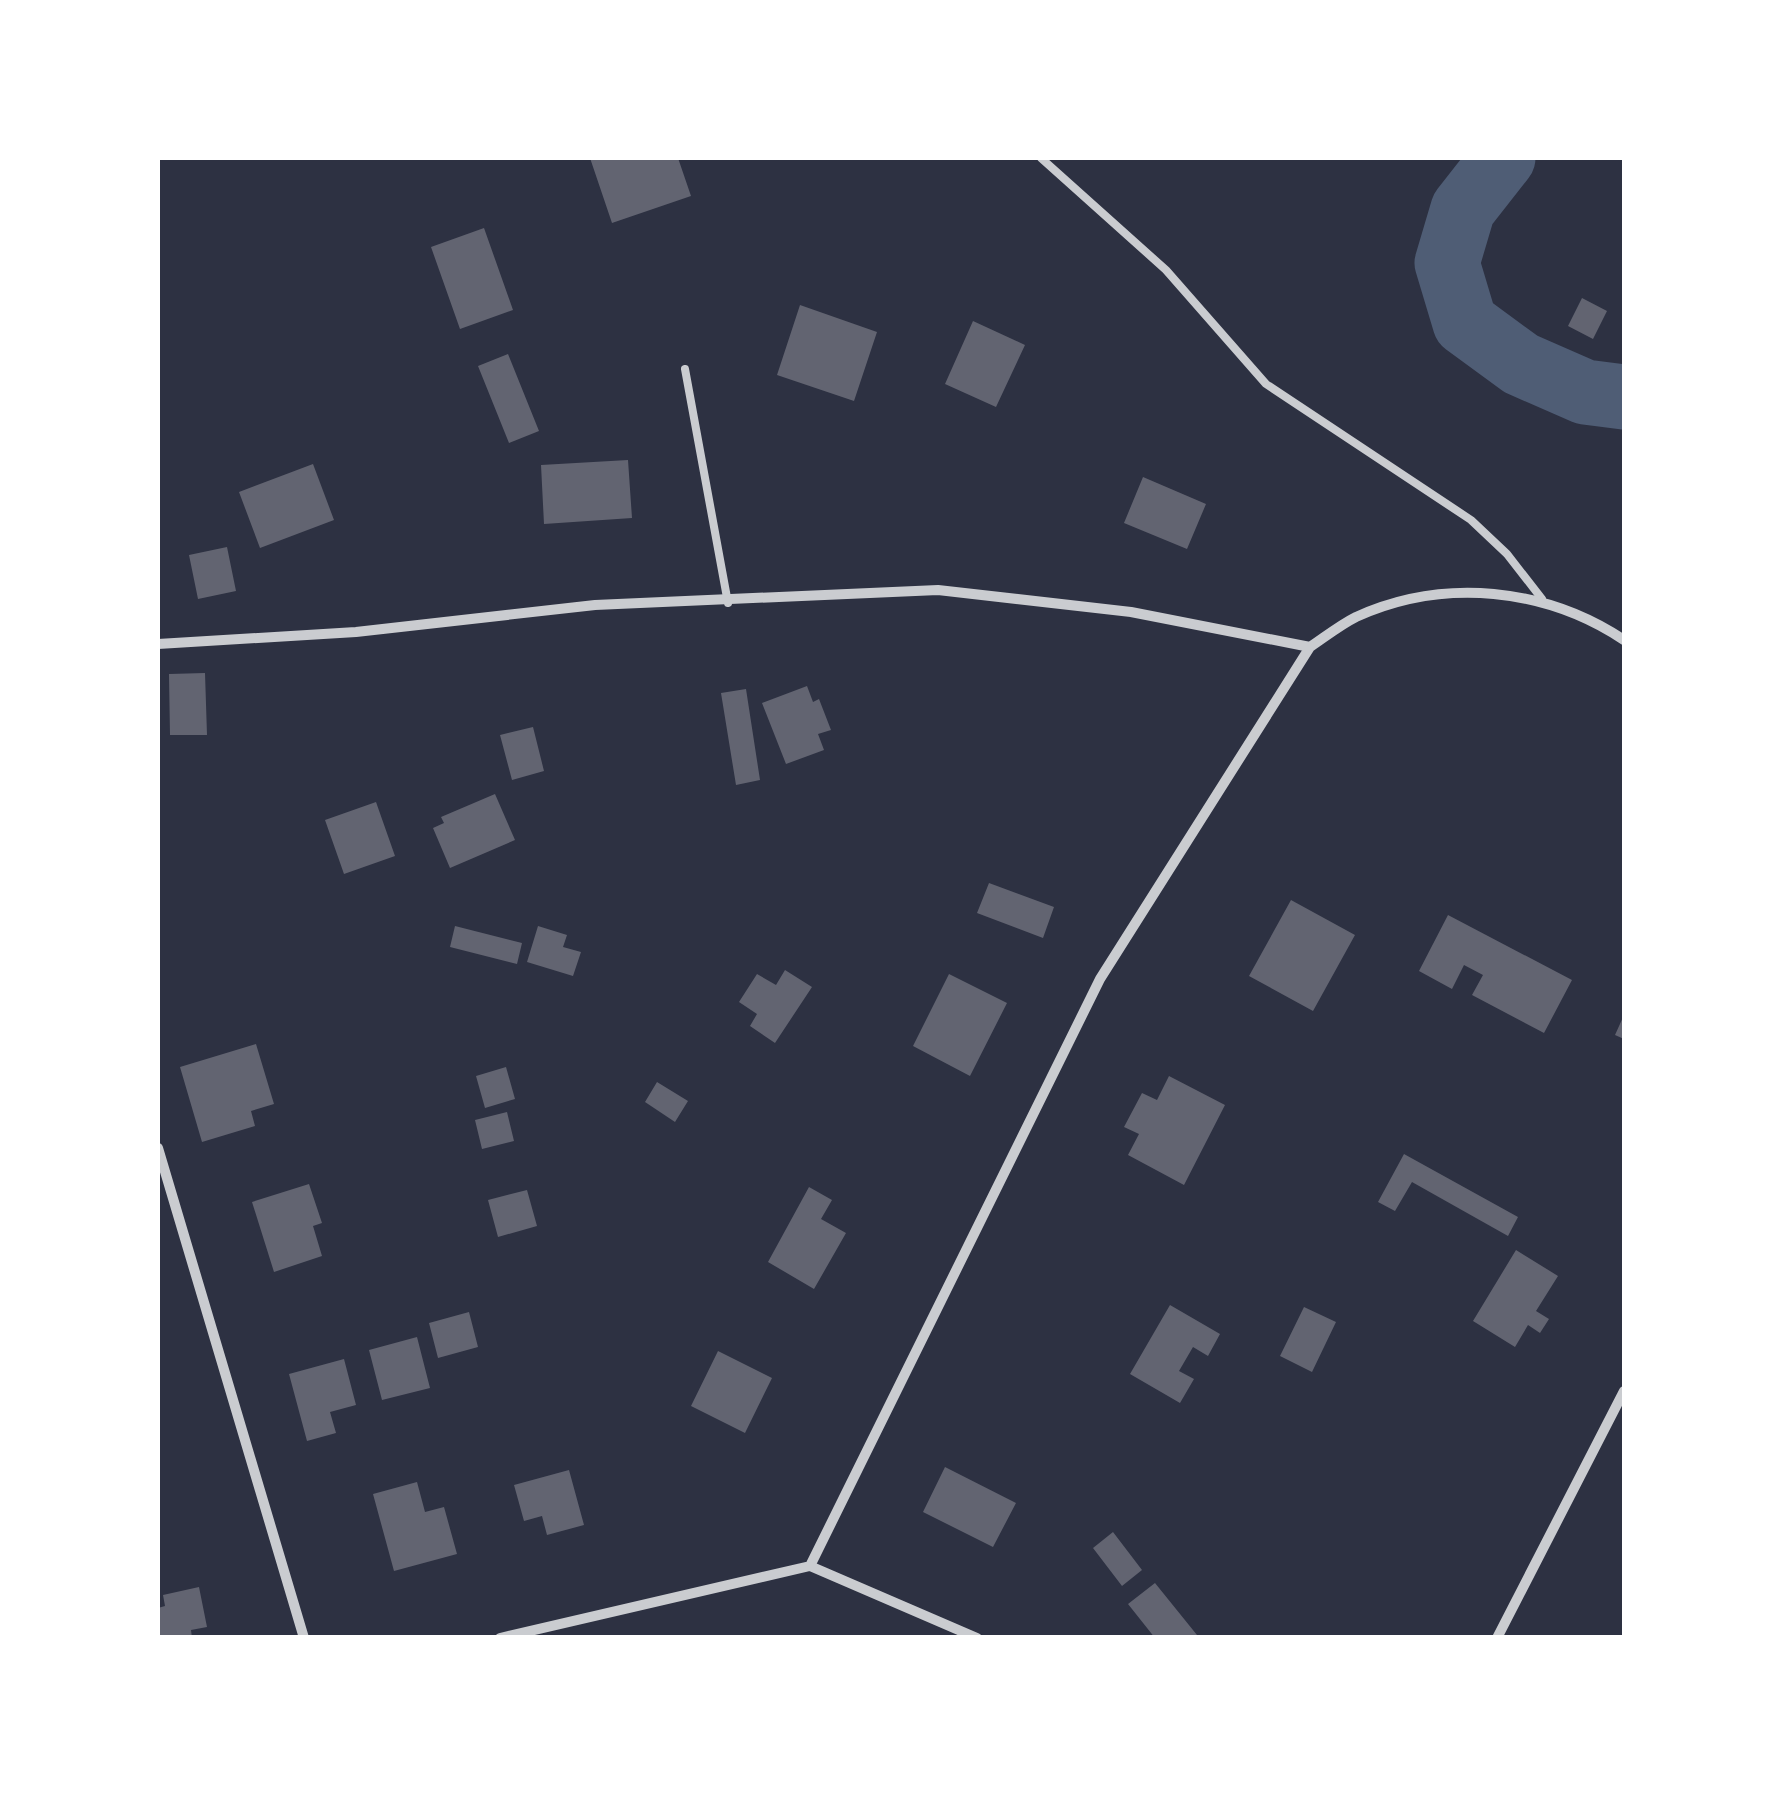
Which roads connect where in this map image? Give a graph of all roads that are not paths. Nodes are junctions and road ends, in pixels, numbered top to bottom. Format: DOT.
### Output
graph roads {
  1 [pos="1040,158"];
  2 [pos="685,369"];
  3 [pos="1542,599"];
  4 [pos="728,603"];
  5 [pos="1624,640"];
  6 [pos="158,644"];
  7 [pos="1310,647"];
  8 [pos="158,1148"];
  9 [pos="1624,1391"];
  10 [pos="810,1566"];
  11 [pos="304,1638"];
  12 [pos="500,1638"];
  13 [pos="977,1638"];
  14 [pos="1497,1638"];
  1 -- 3 [label="lane"];
  2 -- 4 [label="lane"];
  3 -- 5 [label="street"];
  3 -- 7 [label="street"];
  4 -- 6 [label="street"];
  4 -- 7 [label="street"];
  7 -- 10 [label="street"];
  8 -- 11 [label="street"];
  9 -- 14 [label="street"];
  10 -- 12 [label="street"];
  10 -- 13 [label="street"];
}
